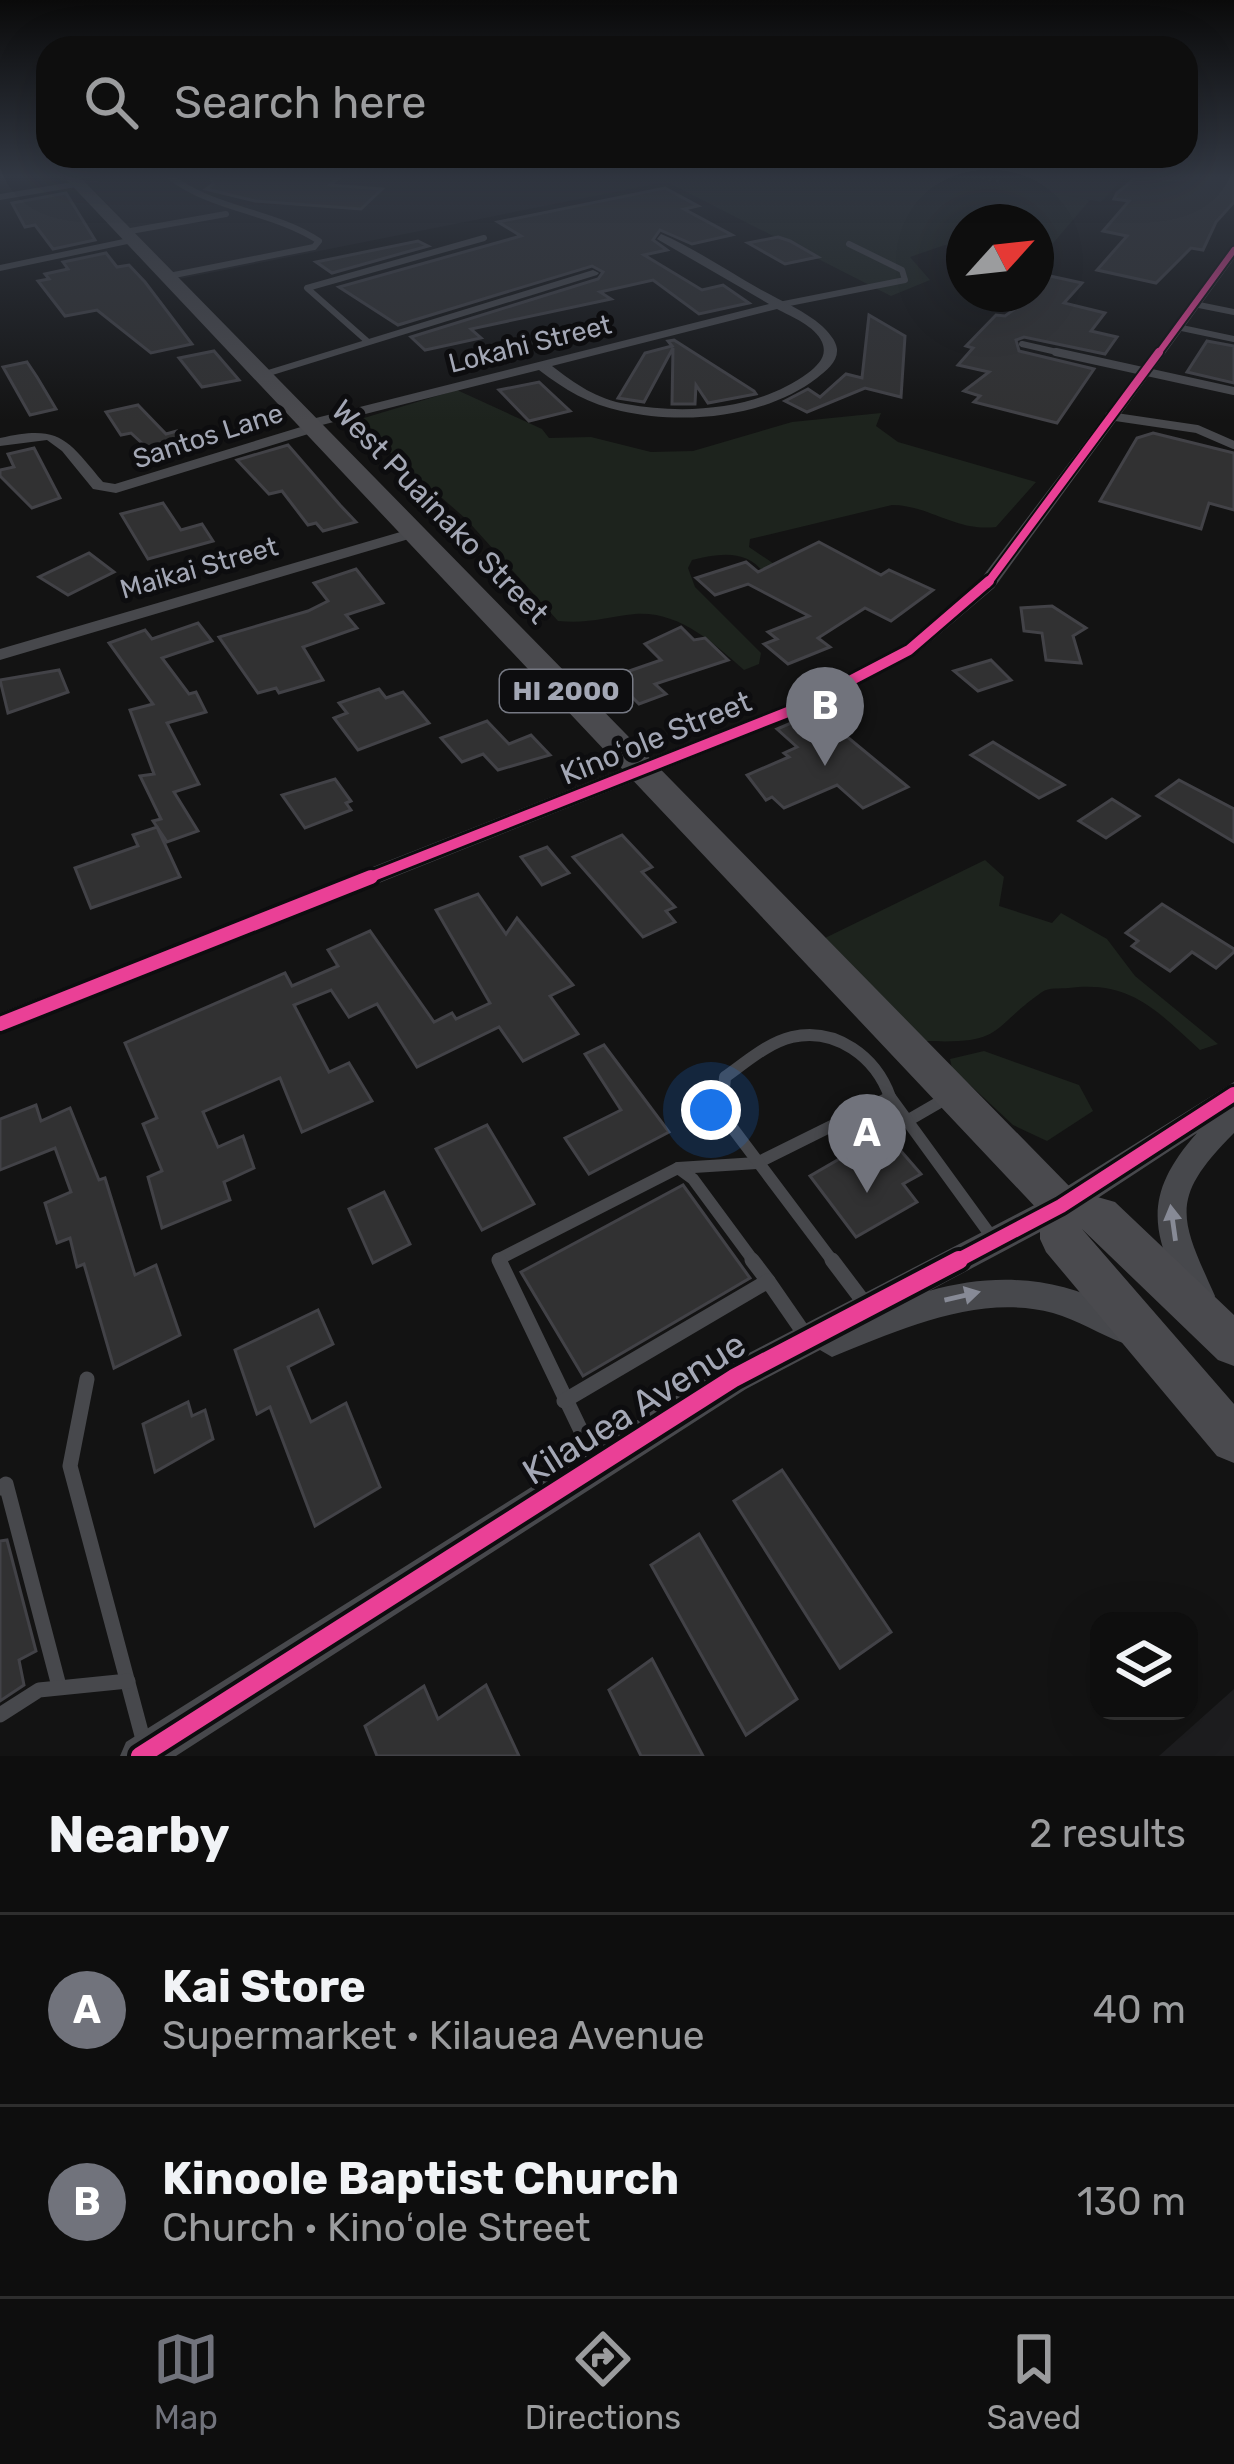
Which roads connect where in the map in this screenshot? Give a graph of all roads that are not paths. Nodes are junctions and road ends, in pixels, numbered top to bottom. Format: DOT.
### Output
graph roads {
  1 [pos="41,258"];
  2 [pos="151,258"];
  3 [pos="259,258"];
  4 [pos="414,258"];
  5 [pos="697,258"];
  6 [pos="877,258"];
  7 [pos="1230,261"];
  8 [pos="0,268"];
  9 [pos="593,273"];
  10 [pos="169,276"];
  11 [pos="1194,304"];
  12 [pos="779,305"];
  13 [pos="1234,312"];
  14 [pos="1177,327"];
  15 [pos="1234,339"];
  16 [pos="367,341"];
  17 [pos="1022,344"];
  18 [pos="543,366"];
  19 [pos="1142,370"];
  20 [pos="261,374"];
  21 [pos="1234,391"];
  22 [pos="1109,416"];
  23 [pos="311,426"];
  24 [pos="0,442"];
  25 [pos="1234,445"];
  26 [pos="414,533"];
  27 [pos="0,655"];
  28 [pos="642,770"];
  29 [pos="0,1024"];
  30 [pos="953,1094"];
  31 [pos="1234,1094"];
  32 [pos="890,1097"];
  33 [pos="1234,1115"];
  34 [pos="907,1121"];
  35 [pos="757,1163"];
  36 [pos="678,1168"];
  37 [pos="1061,1206"];
  38 [pos="994,1241"];
  39 [pos="768,1281"];
  40 [pos="868,1307"];
  41 [pos="1226,1337"];
  42 [pos="808,1339"];
  43 [pos="1165,1360"];
  44 [pos="734,1378"];
  45 [pos="86,1379"];
  46 [pos="564,1401"];
  47 [pos="1234,1439"];
  48 [pos="597,1465"];
  49 [pos="0,1488"];
  50 [pos="128,1682"];
  51 [pos="59,1686"];
  52 [pos="0,1714"];
  53 [pos="143,1754"];
  1 -- 8 [label="street"];
  2 -- 10 [label="highway, West Puainako Street / HI 2000"];
  3 -- 10 [label="lane"];
  4 -- 16 [label="lane"];
  5 -- 12 [label="street"];
  6 -- 12 [label="lane, Lokahi Street"];
  7 -- 11 [label="street, Kinoʻole Street"];
  9 -- 16 [label="street"];
  10 -- 20 [label="highway, West Puainako Street / HI 2000"];
  11 -- 13 [label="lane"];
  11 -- 14 [label="street, Kinoʻole Street"];
  12 -- 18 [label="street, Lokahi Street"];
  12 -- 18 [label="street"];
  14 -- 15 [label="lane"];
  14 -- 19 [label="street, Kinoʻole Street"];
  16 -- 20 [label="street"];
  17 -- 19 [label="lane"];
  18 -- 23 [label="street, Lokahi Street"];
  19 -- 21 [label="lane"];
  19 -- 22 [label="street, Kinoʻole Street"];
  20 -- 23 [label="highway, West Puainako Street / HI 2000"];
  22 -- 25 [label="lane"];
  22 -- 28 [label="street, Kinoʻole Street"];
  23 -- 24 [label="street, Santos Lane"];
  23 -- 26 [label="highway, West Puainako Street / HI 2000"];
  26 -- 27 [label="street, Maikai Street"];
  26 -- 28 [label="highway, West Puainako Street / HI 2000"];
  28 -- 29 [label="street, Kinoʻole Street"];
  28 -- 30 [label="highway, West Puainako Street / HI 2000"];
  30 -- 34 [label="lane"];
  30 -- 37 [label="highway, West Puainako Street / HI 2000"];
  31 -- 37 [label="street, Kilauea Avenue"];
  32 -- 34 [label="lane"];
  32 -- 35 [label="lane"];
  32 -- 35 [label="lane"];
  41 -- 33 [label="street, one-way"];
  34 -- 38 [label="lane"];
  35 -- 36 [label="lane"];
  35 -- 40 [label="lane"];
  36 -- 39 [label="lane"];
  36 -- 46 [label="lane"];
  37 -- 38 [label="street, Kilauea Avenue"];
  37 -- 41 [label="highway, HI 2000"];
  37 -- 43 [label="highway, HI 2000"];
  38 -- 40 [label="street, Kilauea Avenue"];
  39 -- 42 [label="lane"];
  39 -- 46 [label="lane"];
  40 -- 42 [label="street, Kilauea Avenue"];
  42 -- 44 [label="street, Kilauea Avenue"];
  44 -- 43 [label="street, one-way"];
  43 -- 47 [label="highway, HI 2000"];
  44 -- 48 [label="street, Kilauea Avenue"];
  45 -- 50 [label="lane"];
  46 -- 48 [label="lane"];
  48 -- 53 [label="street, Kilauea Avenue"];
  49 -- 51 [label="lane"];
  50 -- 51 [label="lane"];
  50 -- 53 [label="lane"];
  51 -- 52 [label="lane"];
}
